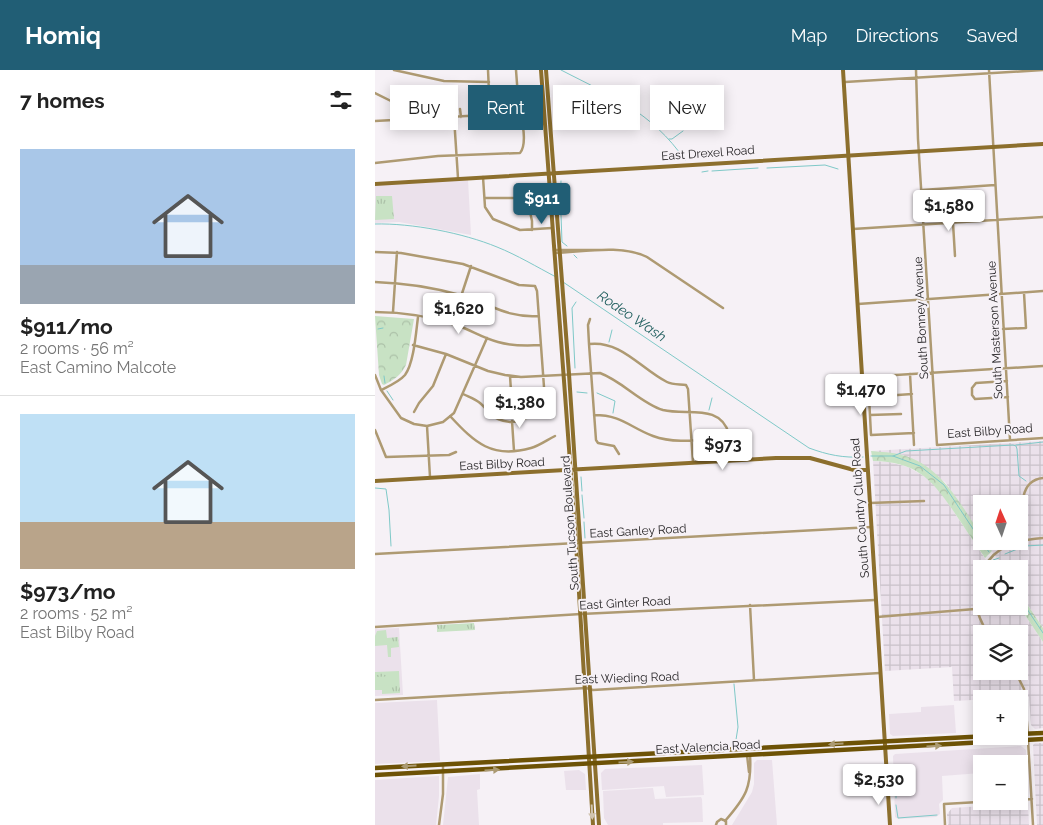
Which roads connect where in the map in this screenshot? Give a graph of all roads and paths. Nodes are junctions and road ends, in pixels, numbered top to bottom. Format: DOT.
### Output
graph roads {
  1 [pos="394,70"];
  2 [pos="488,70"];
  3 [pos="516,70"];
  4 [pos="541,70"];
  5 [pos="546,70"];
  6 [pos="843,70"];
  7 [pos="916,70"];
  8 [pos="1043,70"];
  9 [pos="989,72"];
  10 [pos="916,78"];
  11 [pos="489,82"];
  12 [pos="843,82"];
  13 [pos="489,85"];
  14 [pos="517,85"];
  15 [pos="375,93"];
  16 [pos="390,100"];
  17 [pos="461,109"];
  18 [pos="468,116"];
  19 [pos="461,117"];
  20 [pos="390,120"];
  21 [pos="375,121"];
  22 [pos="455,130"];
  23 [pos="523,130"];
  24 [pos="1043,144"];
  25 [pos="992,146"];
  26 [pos="919,151"];
  27 [pos="457,155"];
  28 [pos="847,155"];
  29 [pos="375,164"];
  30 [pos="553,173"];
  31 [pos="548,174"];
  32 [pos="483,178"];
  33 [pos="458,179"];
  34 [pos="375,184"];
  35 [pos="995,185"];
  36 [pos="922,190"];
  37 [pos="485,198"];
  38 [pos="1043,217"];
  39 [pos="997,221"];
  40 [pos="953,223"];
  41 [pos="925,225"];
  42 [pos="552,228"];
  43 [pos="853,229"];
  44 [pos="532,230"];
  45 [pos="375,252"];
  46 [pos="397,252"];
  47 [pos="557,252"];
  48 [pos="955,256"];
  49 [pos="471,266"];
  50 [pos="375,282"];
  51 [pos="395,283"];
  52 [pos="1043,291"];
  53 [pos="1024,292"];
  54 [pos="1001,294"];
  55 [pos="461,295"];
  56 [pos="929,299"];
  57 [pos="857,304"];
  58 [pos="723,308"];
  59 [pos="375,312"];
  60 [pos="393,312"];
  61 [pos="418,316"];
  62 [pos="539,316"];
  63 [pos="590,319"];
  64 [pos="452,324"];
  65 [pos="1003,329"];
  66 [pos="487,338"];
  67 [pos="589,344"];
  68 [pos="413,345"];
  69 [pos="541,345"];
  70 [pos="446,354"];
  71 [pos="475,365"];
  72 [pos="1043,366"];
  73 [pos="1006,368"];
  74 [pos="591,372"];
  75 [pos="933,373"];
  76 [pos="567,374"];
  77 [pos="910,374"];
  78 [pos="375,375"];
  79 [pos="510,376"];
  80 [pos="543,376"];
  81 [pos="861,377"];
  82 [pos="1007,381"];
  83 [pos="381,390"];
  84 [pos="511,390"];
  85 [pos="463,394"];
  86 [pos="912,394"];
  87 [pos="1008,397"];
  88 [pos="414,412"];
  89 [pos="690,413"];
  90 [pos="901,414"];
  91 [pos="594,415"];
  92 [pos="870,415"];
  93 [pos="450,416"];
  94 [pos="864,416"];
  95 [pos="512,421"];
  96 [pos="407,422"];
  97 [pos="405,426"];
  98 [pos="427,426"];
  99 [pos="375,430"];
  100 [pos="914,433"];
  101 [pos="555,436"];
  102 [pos="1043,438"];
  103 [pos="1010,440"];
  104 [pos="692,441"];
  105 [pos="914,445"];
  106 [pos="937,445"];
  107 [pos="485,448"];
  108 [pos="514,451"];
  109 [pos="457,452"];
  110 [pos="483,452"];
  111 [pos="619,454"];
  112 [pos="429,456"];
  113 [pos="693,463"];
  114 [pos="573,470"];
  115 [pos="868,470"];
  116 [pos="430,478"];
  117 [pos="1043,478"];
  118 [pos="375,481"];
  119 [pos="1024,495"];
  120 [pos="924,500"];
  121 [pos="870,504"];
  122 [pos="872,527"];
  123 [pos="1043,538"];
  124 [pos="1028,540"];
  125 [pos="579,543"];
  126 [pos="999,550"];
  127 [pos="375,554"];
  128 [pos="987,560"];
  129 [pos="876,600"];
  130 [pos="750,605"];
  131 [pos="973,609"];
  132 [pos="584,614"];
  133 [pos="877,617"];
  134 [pos="375,627"];
  135 [pos="881,673"];
  136 [pos="753,680"];
  137 [pos="588,689"];
  138 [pos="375,700"];
  139 [pos="1043,733"];
  140 [pos="1028,734"];
  141 [pos="973,737"];
  142 [pos="1028,740"];
  143 [pos="1043,740"];
  144 [pos="885,742"];
  145 [pos="973,743"];
  146 [pos="811,745"];
  147 [pos="748,748"];
  148 [pos="885,749"];
  149 [pos="670,752"];
  150 [pos="812,752"];
  151 [pos="749,755"];
  152 [pos="595,756"];
  153 [pos="589,757"];
  154 [pos="670,759"];
  155 [pos="522,760"];
  156 [pos="443,764"];
  157 [pos="589,764"];
  158 [pos="596,764"];
  159 [pos="375,768"];
  160 [pos="522,768"];
  161 [pos="443,773"];
  162 [pos="375,776"];
  163 [pos="1028,799"];
  164 [pos="1033,799"];
  165 [pos="973,802"];
  166 [pos="725,821"];
  167 [pos="439,825"];
  168 [pos="593,825"];
  169 [pos="599,825"];
  170 [pos="716,825"];
  171 [pos="727,825"];
  172 [pos="890,825"];
  173 [pos="945,825"];
  174 [pos="1033,825"];
  1 -- 11 [label="street"];
  2 -- 11 [label="street"];
  3 -- 14 [label="street"];
  4 -- 31 [label="street, South Tucson Boulevard"];
  5 -- 30 [label="street, South Tucson Boulevard"];
  6 -- 12 [label="street, South Country Club Road"];
  7 -- 10 [label="street, South Bonney Avenue"];
  8 -- 9 [label="street"];
  9 -- 10 [label="street"];
  9 -- 25 [label="street, South Masterson Avenue"];
  10 -- 12 [label="street"];
  10 -- 26 [label="street, South Bonney Avenue"];
  11 -- 13 [label="street"];
  12 -- 28 [label="street, South Country Club Road"];
  15 -- 16 [label="street"];
  17 -- 19 [label="street"];
  18 -- 19 [label="street"];
  20 -- 21 [label="street"];
  22 -- 27 [label="street"];
  23 -- 27 [label="street"];
  24 -- 25 [label="street, East Drexel Road"];
  25 -- 26 [label="street, East Drexel Road"];
  25 -- 35 [label="street, South Masterson Avenue"];
  26 -- 28 [label="street, East Drexel Road"];
  26 -- 36 [label="street, South Bonney Avenue"];
  27 -- 29 [label="street"];
  27 -- 33 [label="street"];
  28 -- 30 [label="street, East Drexel Road"];
  28 -- 43 [label="street, South Country Club Road"];
  30 -- 31 [label="street, East Drexel Road"];
  30 -- 47 [label="street, South Tucson Boulevard"];
  31 -- 32 [label="street, East Drexel Road"];
  31 -- 42 [label="street, South Tucson Boulevard"];
  32 -- 33 [label="street, East Drexel Road"];
  32 -- 37 [label="street"];
  33 -- 34 [label="street, East Drexel Road"];
  35 -- 36 [label="street"];
  35 -- 39 [label="street, South Masterson Avenue"];
  36 -- 41 [label="street, South Bonney Avenue"];
  37 -- 44 [label="street"];
  37 -- 44 [label="street"];
  38 -- 39 [label="street"];
  39 -- 40 [label="street"];
  39 -- 54 [label="street, South Masterson Avenue"];
  40 -- 41 [label="street"];
  40 -- 48 [label="street"];
  41 -- 43 [label="street"];
  41 -- 56 [label="street, South Bonney Avenue"];
  42 -- 44 [label="street"];
  42 -- 47 [label="street, South Tucson Boulevard"];
  43 -- 57 [label="street, South Country Club Road"];
  45 -- 46 [label="street"];
  46 -- 49 [label="street"];
  46 -- 51 [label="street"];
  47 -- 58 [label="street"];
  47 -- 76 [label="street, South Tucson Boulevard"];
  47 -- 76 [label="street, South Tucson Boulevard"];
  49 -- 55 [label="street"];
  49 -- 62 [label="street"];
  50 -- 51 [label="street"];
  51 -- 55 [label="street"];
  51 -- 60 [label="street"];
  52 -- 53 [label="street"];
  53 -- 54 [label="street"];
  53 -- 65 [label="street"];
  54 -- 56 [label="street"];
  54 -- 65 [label="street, South Masterson Avenue"];
  55 -- 62 [label="street"];
  55 -- 64 [label="street"];
  56 -- 57 [label="street"];
  56 -- 75 [label="street, South Bonney Avenue"];
  57 -- 81 [label="street, South Country Club Road"];
  59 -- 60 [label="street"];
  60 -- 61 [label="street"];
  61 -- 64 [label="street"];
  61 -- 68 [label="street"];
  62 -- 69 [label="street"];
  63 -- 67 [label="street"];
  64 -- 66 [label="street"];
  65 -- 73 [label="street, South Masterson Avenue"];
  66 -- 69 [label="street"];
  66 -- 71 [label="street"];
  67 -- 74 [label="street"];
  67 -- 89 [label="street"];
  68 -- 70 [label="street"];
  68 -- 83 [label="street"];
  69 -- 80 [label="street"];
  70 -- 71 [label="street"];
  70 -- 88 [label="street"];
  71 -- 79 [label="street"];
  71 -- 85 [label="street"];
  72 -- 73 [label="street"];
  73 -- 75 [label="street"];
  73 -- 82 [label="street, South Masterson Avenue"];
  74 -- 76 [label="street"];
  74 -- 89 [label="street"];
  74 -- 91 [label="street"];
  75 -- 77 [label="street"];
  75 -- 106 [label="street, South Bonney Avenue"];
  76 -- 80 [label="street"];
  76 -- 114 [label="street, South Tucson Boulevard"];
  77 -- 81 [label="street"];
  77 -- 86 [label="street"];
  78 -- 83 [label="street"];
  79 -- 80 [label="street"];
  79 -- 84 [label="street"];
  80 -- 95 [label="street"];
  81 -- 94 [label="street, South Country Club Road"];
  82 -- 87 [label="street, South Masterson Avenue"];
  82 -- 87 [label="street"];
  83 -- 96 [label="street"];
  85 -- 93 [label="street"];
  85 -- 95 [label="street"];
  86 -- 92 [label="street"];
  86 -- 100 [label="street"];
  87 -- 103 [label="street, South Masterson Avenue"];
  89 -- 104 [label="street"];
  89 -- 104 [label="street"];
  90 -- 92 [label="street"];
  91 -- 104 [label="street"];
  91 -- 111 [label="street"];
  92 -- 94 [label="street"];
  92 -- 100 [label="street"];
  93 -- 98 [label="street"];
  93 -- 107 [label="street"];
  94 -- 115 [label="street, South Country Club Road"];
  95 -- 108 [label="street"];
  96 -- 97 [label="street"];
  96 -- 98 [label="street"];
  98 -- 112 [label="street"];
  99 -- 112 [label="street"];
  100 -- 105 [label="street"];
  101 -- 108 [label="street"];
  102 -- 103 [label="street, East Bilby Road"];
  103 -- 106 [label="street, East Bilby Road"];
  104 -- 113 [label="street"];
  107 -- 108 [label="street"];
  107 -- 110 [label="street"];
  109 -- 112 [label="street"];
  112 -- 116 [label="street"];
  113 -- 114 [label="street, East Bilby Road"];
  113 -- 115 [label="street, East Bilby Road"];
  114 -- 116 [label="street, East Bilby Road"];
  114 -- 125 [label="street, South Tucson Boulevard"];
  115 -- 121 [label="street, South Country Club Road"];
  116 -- 118 [label="street, East Bilby Road"];
  117 -- 119 [label="street"];
  120 -- 121 [label="street"];
  121 -- 122 [label="street, South Country Club Road"];
  122 -- 125 [label="street, East Ganley Road"];
  122 -- 129 [label="street, South Country Club Road"];
  123 -- 124 [label="street"];
  125 -- 127 [label="street, East Ganley Road"];
  125 -- 132 [label="street, South Tucson Boulevard"];
  126 -- 128 [label="street"];
  129 -- 130 [label="street, East Ginter Road"];
  129 -- 133 [label="street, South Country Club Road"];
  130 -- 132 [label="street, East Ginter Road"];
  130 -- 136 [label="street"];
  131 -- 133 [label="street"];
  132 -- 134 [label="street, East Ginter Road"];
  132 -- 137 [label="street, South Tucson Boulevard"];
  133 -- 135 [label="street, South Country Club Road"];
  135 -- 136 [label="street, East Wieding Road"];
  135 -- 144 [label="street, South Country Club Road"];
  136 -- 137 [label="street, East Wieding Road"];
  137 -- 138 [label="street, East Wieding Road"];
  137 -- 152 [label="street, South Tucson Boulevard"];
  137 -- 153 [label="street, South Tucson Boulevard"];
  139 -- 140 [label="main road"];
  141 -- 144 [label="main road, East Valencia Road"];
  142 -- 143 [label="main road, East Valencia Road"];
  142 -- 164 [label="street"];
  144 -- 146 [label="main road, East Valencia Road, one-way"];
  144 -- 148 [label="street, South Country Club Road"];
  148 -- 145 [label="main road, East Valencia Road, one-way"];
  146 -- 147 [label="main road, East Valencia Road"];
  146 -- 150 [label="main road"];
  147 -- 149 [label="main road, East Valencia Road"];
  147 -- 151 [label="main road"];
  148 -- 150 [label="main road, East Valencia Road"];
  148 -- 172 [label="street, South Country Club Road"];
  149 -- 152 [label="main road, East Valencia Road"];
  149 -- 154 [label="main road"];
  150 -- 151 [label="main road, East Valencia Road"];
  151 -- 154 [label="main road, East Valencia Road"];
  151 -- 166 [label="street"];
  152 -- 153 [label="main road, East Valencia Road"];
  152 -- 158 [label="street, South Tucson Boulevard"];
  153 -- 155 [label="main road, East Valencia Road"];
  153 -- 157 [label="street, South Tucson Boulevard"];
  158 -- 154 [label="main road, East Valencia Road, one-way"];
  155 -- 156 [label="main road, East Valencia Road"];
  155 -- 160 [label="main road"];
  156 -- 159 [label="main road, East Valencia Road, one-way"];
  156 -- 161 [label="street"];
  157 -- 158 [label="main road, East Valencia Road"];
  157 -- 160 [label="main road, East Valencia Road"];
  157 -- 168 [label="street, South Tucson Boulevard, one-way"];
  158 -- 169 [label="street, South Tucson Boulevard"];
  161 -- 160 [label="main road, East Valencia Road, one-way"];
  161 -- 162 [label="main road, East Valencia Road"];
  161 -- 167 [label="street"];
  163 -- 164 [label="street"];
  164 -- 174 [label="street"];
  165 -- 173 [label="street"];
  166 -- 170 [label="street"];
  166 -- 171 [label="street"];
}
